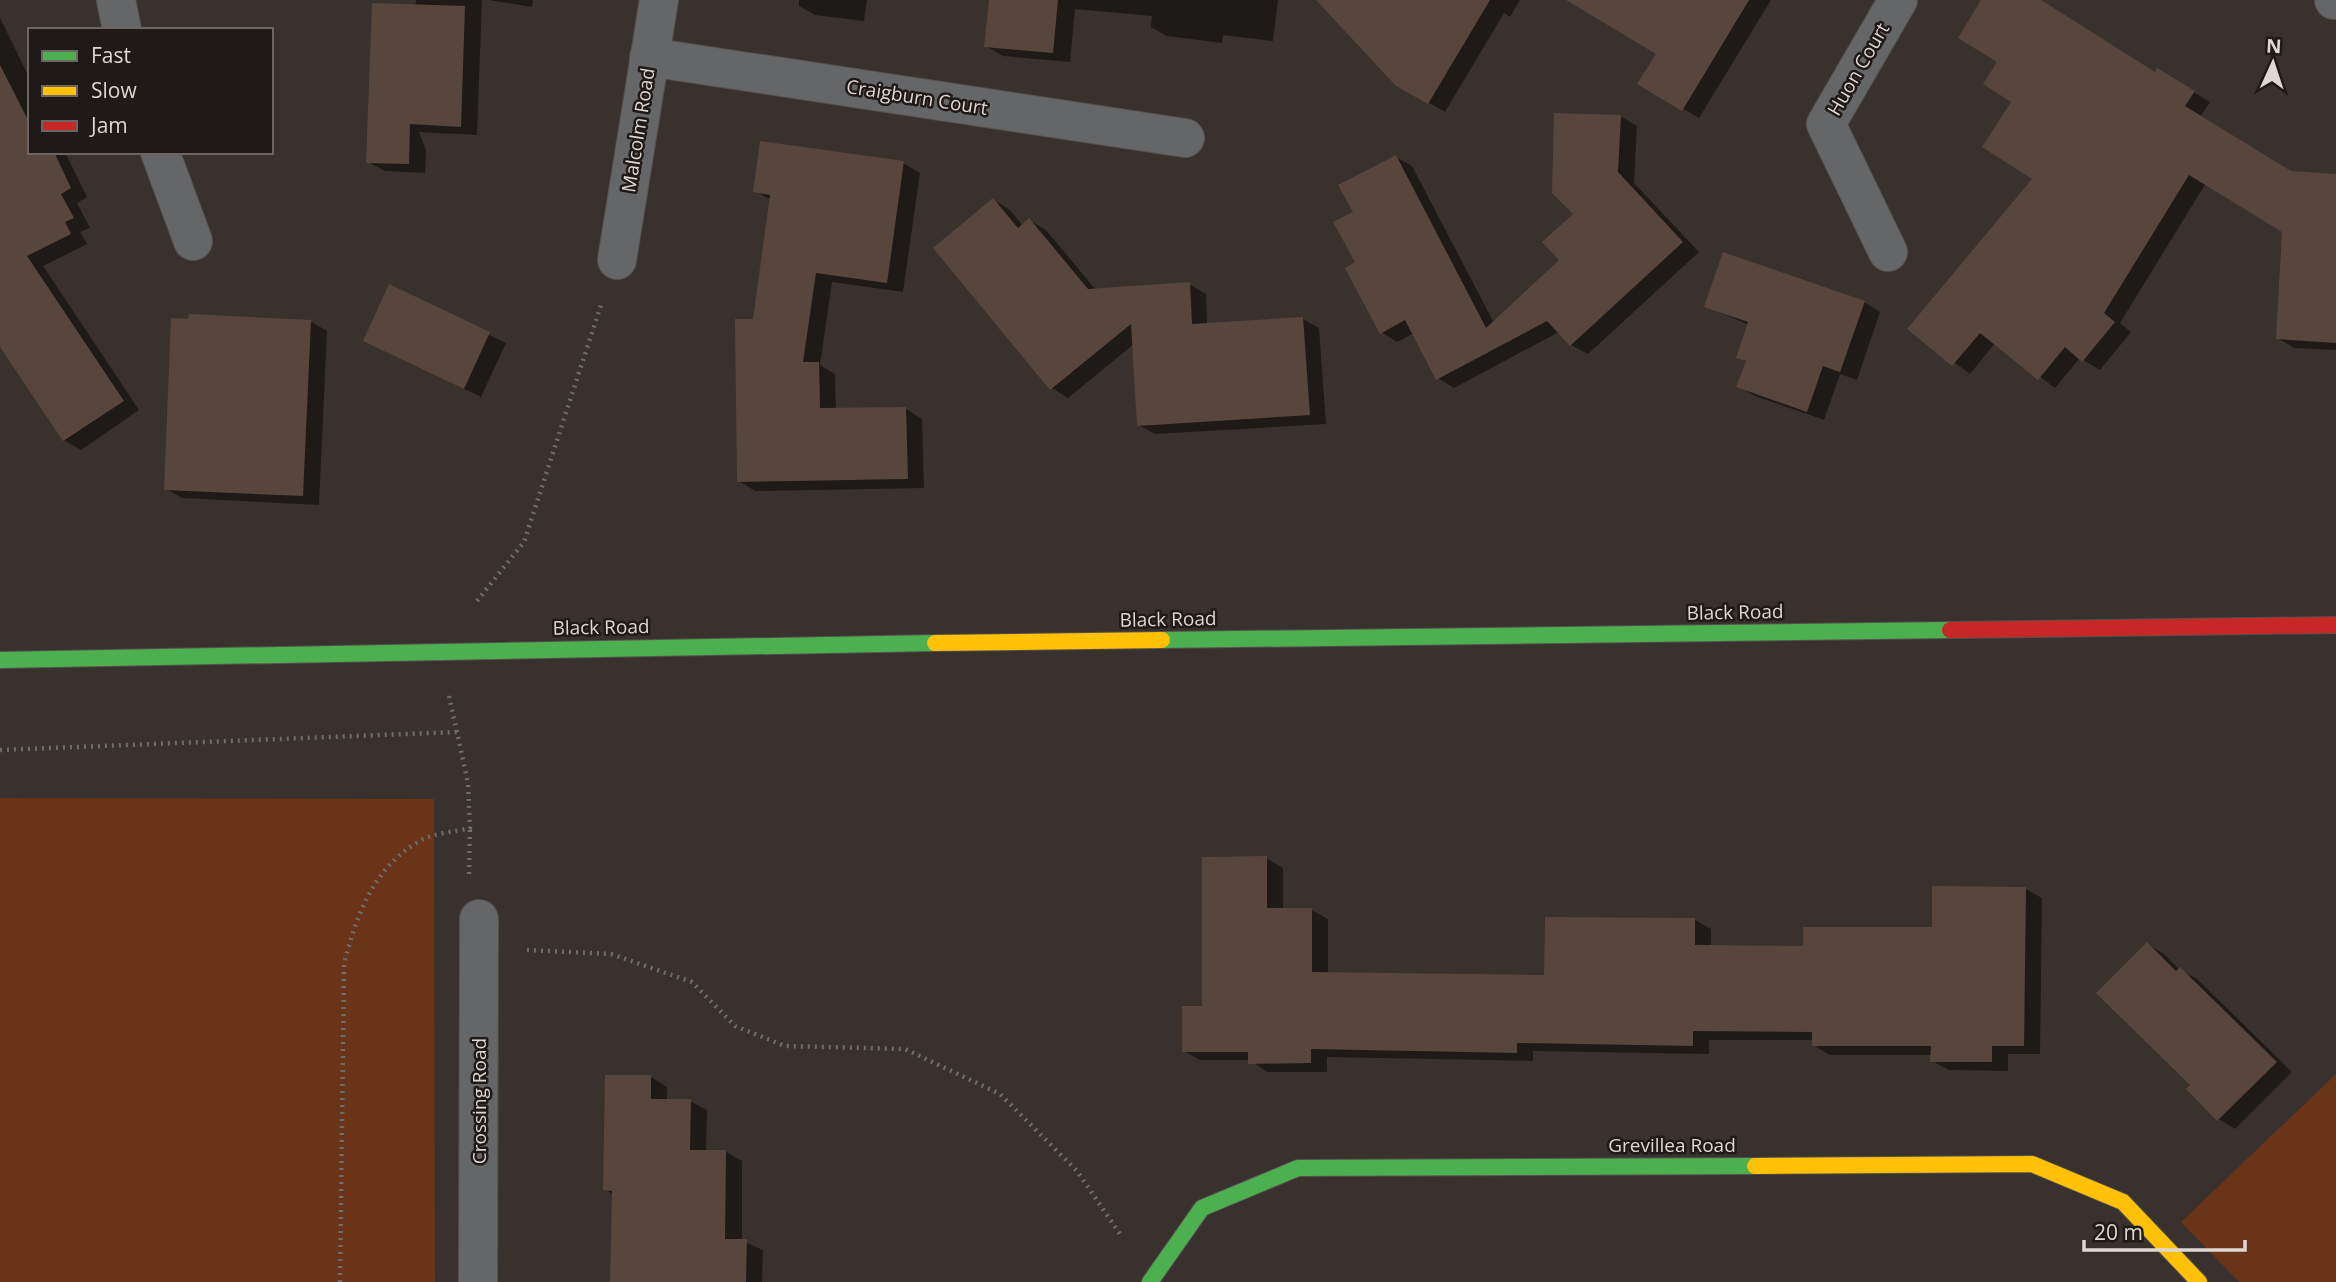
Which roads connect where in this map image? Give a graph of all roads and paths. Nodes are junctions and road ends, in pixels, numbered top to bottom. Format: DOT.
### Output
graph roads {
  1 [pos="116,0"];
  2 [pos="659,0"];
  3 [pos="1898,0"];
  4 [pos="122,28"];
  5 [pos="649,57"];
  6 [pos="1185,138"];
  7 [pos="161,154"];
  8 [pos="192,241"];
  9 [pos="1888,253"];
  10 [pos="617,260"];
  11 [pos="2336,625"];
  12 [pos="438,650"];
  13 [pos="0,660"];
  14 [pos="457,732"];
  15 [pos="0,750"];
  16 [pos="479,933"];
  17 [pos="1150,1280"];
  18 [pos="340,1282"];
  19 [pos="478,1282"];
  20 [pos="2199,1282"];
  1 -- 4 [label="street"];
  2 -- 5 [label="street, Malcolm Road"];
  3 -- 9 [label="street, Huon Court"];
  5 -- 6 [label="street, Craigburn Court"];
  5 -- 10 [label="street, Malcolm Road"];
  7 -- 8 [label="street"];
  10 -- 12 [label="path"];
  11 -- 12 [label="main road, Black Road"];
  12 -- 13 [label="main road, Black Road"];
  12 -- 14 [label="path"];
  14 -- 15 [label="path"];
  14 -- 18 [label="path"];
  16 -- 17 [label="path"];
  16 -- 19 [label="street, Crossing Road"];
  17 -- 20 [label="main road, Grevillea Road"];
}
